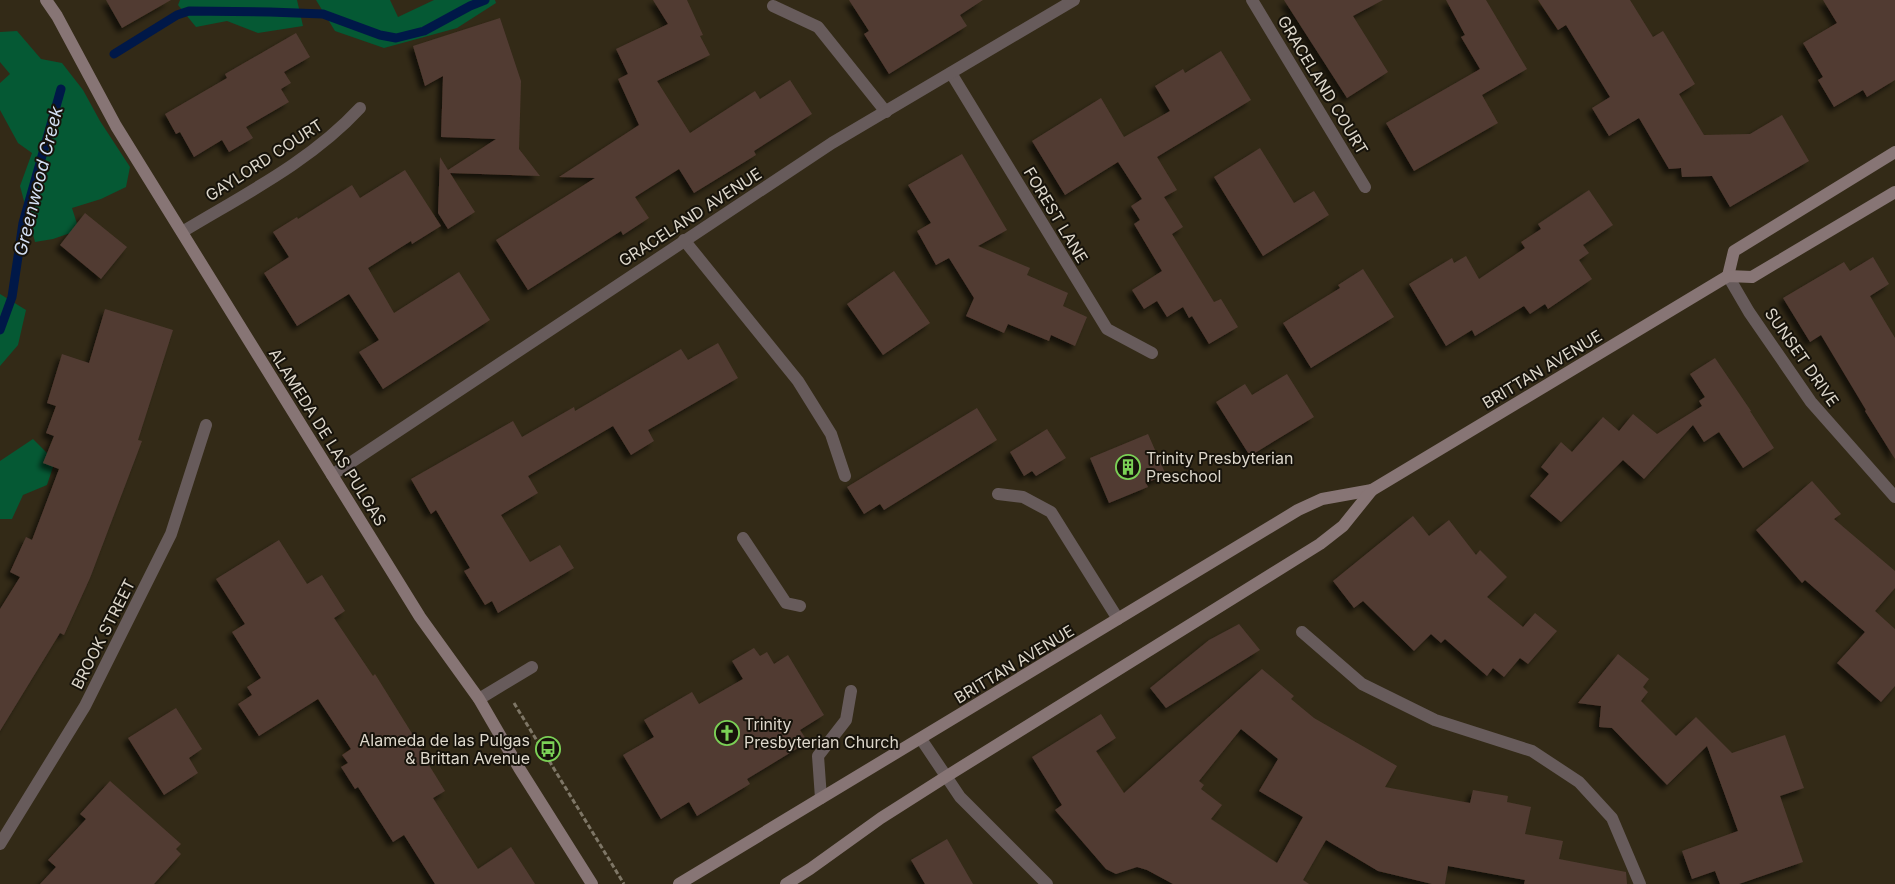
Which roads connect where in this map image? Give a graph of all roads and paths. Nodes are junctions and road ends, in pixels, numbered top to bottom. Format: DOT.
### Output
graph roads {
  1 [pos="46,0"];
  2 [pos="1074,0"];
  3 [pos="1252,0"];
  4 [pos="773,6"];
  5 [pos="951,73"];
  6 [pos="360,108"];
  7 [pos="886,112"];
  8 [pos="1895,152"];
  9 [pos="1365,187"];
  10 [pos="1895,192"];
  11 [pos="182,232"];
  12 [pos="684,240"];
  13 [pos="1728,276"];
  14 [pos="1152,354"];
  15 [pos="206,425"];
  16 [pos="332,475"];
  17 [pos="845,476"];
  18 [pos="1372,490"];
  19 [pos="998,494"];
  20 [pos="1895,498"];
  21 [pos="744,538"];
  22 [pos="800,606"];
  23 [pos="1118,620"];
  24 [pos="1302,632"];
  25 [pos="532,668"];
  26 [pos="851,691"];
  27 [pos="479,699"];
  28 [pos="921,739"];
  29 [pos="947,776"];
  30 [pos="821,798"];
  31 [pos="0,844"];
  32 [pos="592,884"];
  33 [pos="679,884"];
  34 [pos="786,884"];
  35 [pos="1047,884"];
  36 [pos="1640,884"];
  1 -- 11 [label="main road, ALAMEDA DE LAS PULGAS"];
  2 -- 5 [label="street, GRACELAND AVENUE"];
  3 -- 9 [label="street, GRACELAND COURT"];
  4 -- 7 [label="street"];
  5 -- 7 [label="street, GRACELAND AVENUE"];
  5 -- 14 [label="street, FOREST LANE"];
  6 -- 11 [label="street, GAYLORD COURT"];
  7 -- 12 [label="street, GRACELAND AVENUE"];
  8 -- 13 [label="main road"];
  10 -- 13 [label="main road"];
  11 -- 16 [label="main road, ALAMEDA DE LAS PULGAS"];
  12 -- 16 [label="street, GRACELAND AVENUE"];
  12 -- 17 [label="street"];
  13 -- 18 [label="main road, BRITTAN AVENUE"];
  13 -- 20 [label="street, SUNSET DRIVE"];
  15 -- 31 [label="street, BROOK STREET"];
  16 -- 27 [label="main road, ALAMEDA DE LAS PULGAS"];
  18 -- 23 [label="main road, BRITTAN AVENUE"];
  18 -- 29 [label="main road, BRITTAN AVENUE"];
  19 -- 23 [label="street"];
  21 -- 22 [label="street"];
  23 -- 28 [label="main road, BRITTAN AVENUE"];
  24 -- 36 [label="street"];
  25 -- 27 [label="street"];
  26 -- 30 [label="street"];
  27 -- 32 [label="main road, ALAMEDA DE LAS PULGAS"];
  28 -- 29 [label="street"];
  28 -- 30 [label="main road, BRITTAN AVENUE"];
  29 -- 34 [label="main road, BRITTAN AVENUE"];
  29 -- 35 [label="street"];
  30 -- 33 [label="main road, BRITTAN AVENUE"];
}
